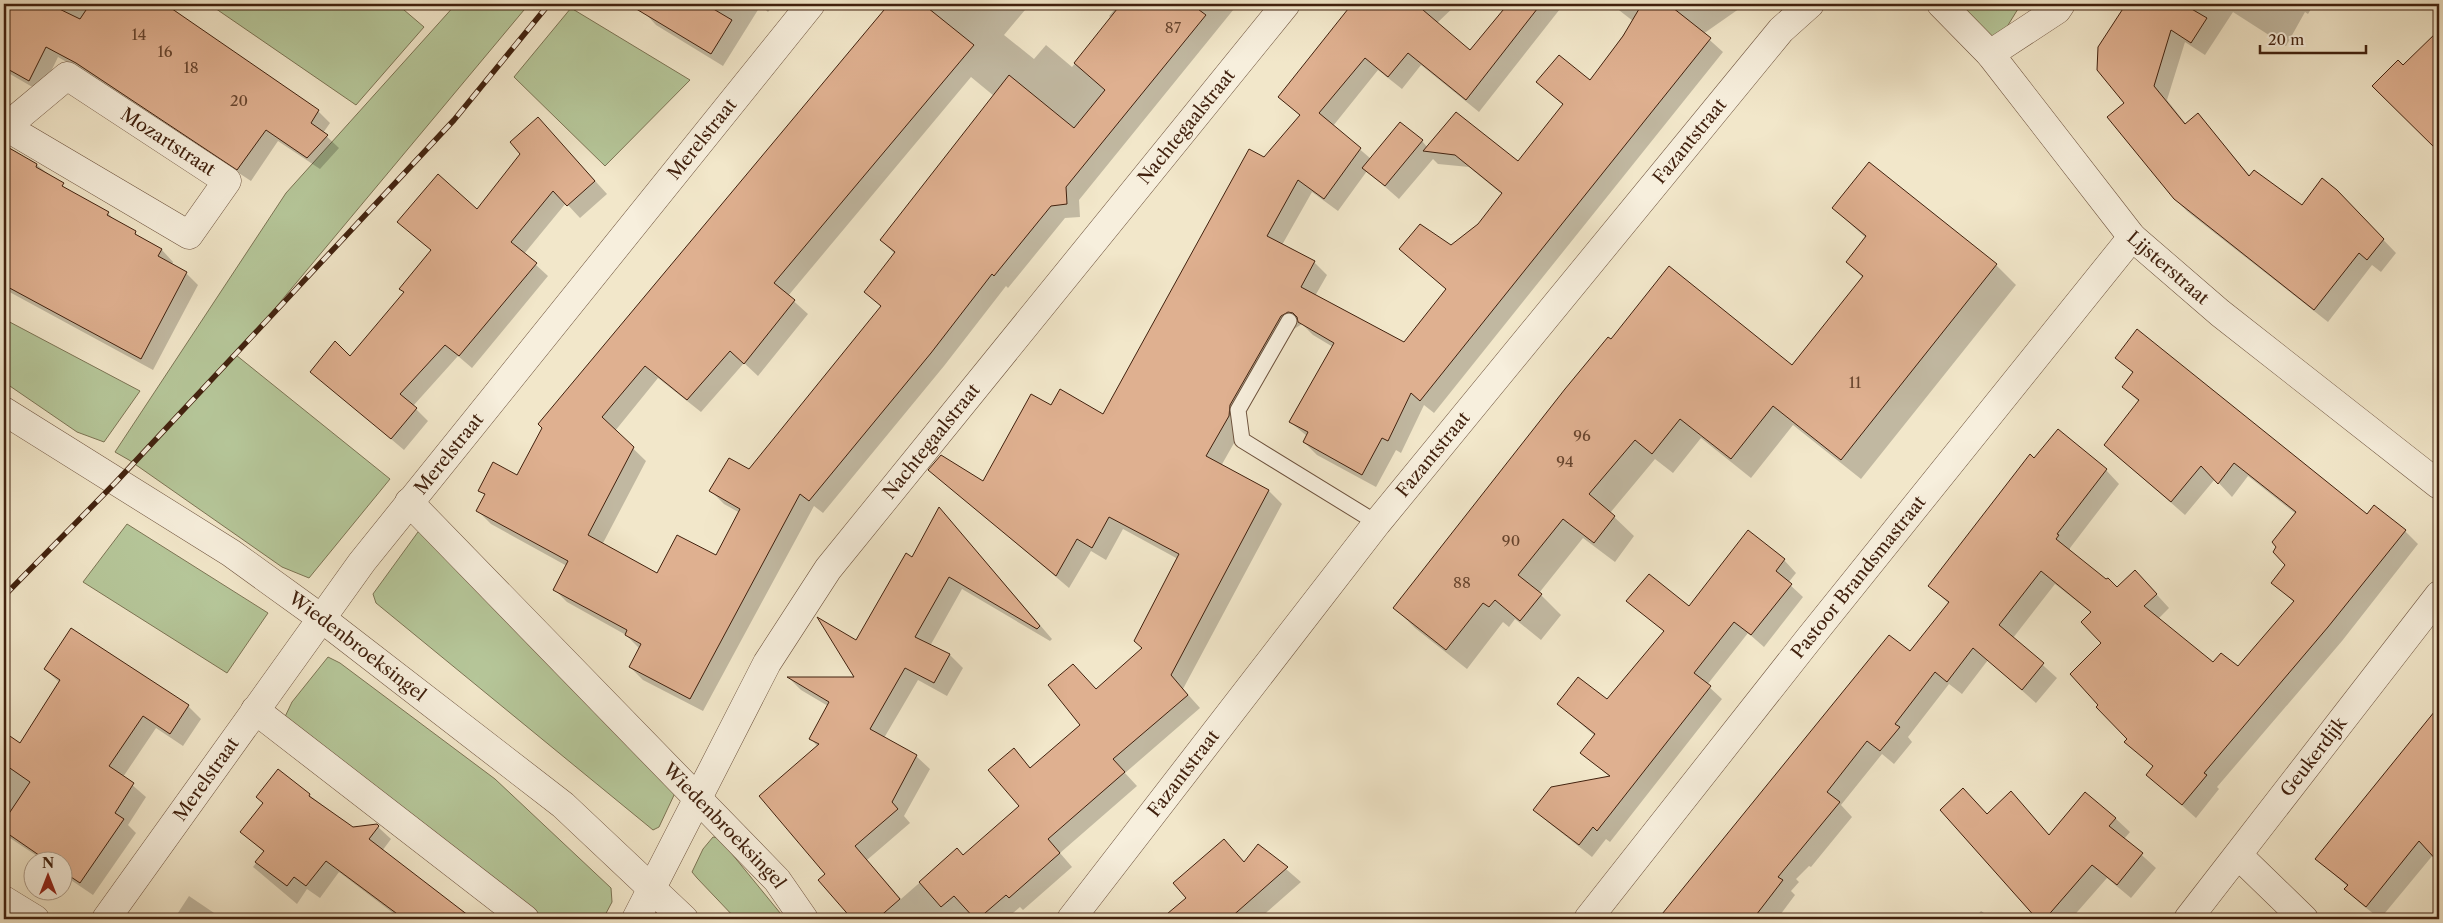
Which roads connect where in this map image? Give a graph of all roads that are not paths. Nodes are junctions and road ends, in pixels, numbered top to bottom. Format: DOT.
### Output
graph roads {
  1 [pos="811,4"];
  2 [pos="1286,4"];
  3 [pos="1810,4"];
  4 [pos="1941,4"];
  5 [pos="2062,4"];
  6 [pos="1990,54"];
  7 [pos="5,127"];
  8 [pos="2132,237"];
  9 [pos="1290,322"];
  10 [pos="4,411"];
  11 [pos="2439,485"];
  12 [pos="409,502"];
  13 [pos="1377,523"];
  14 [pos="2439,596"];
  15 [pos="321,618"];
  16 [pos="255,710"];
  17 [pos="698,800"];
  18 [pos="2238,856"];
  19 [pos="651,889"];
  20 [pos="4,900"];
  21 [pos="36,919"];
  22 [pos="106,919"];
  23 [pos="525,919"];
  24 [pos="636,919"];
  25 [pos="684,919"];
  26 [pos="804,919"];
  27 [pos="1071,919"];
  28 [pos="1588,919"];
  29 [pos="2188,919"];
  30 [pos="2304,919"];
  1 -- 12 [label="street, Merelstraat"];
  2 -- 17 [label="street, Nachtegaalstraat"];
  3 -- 13 [label="street, Fazantstraat"];
  4 -- 6 [label="street, Lijsterstraat"];
  5 -- 6 [label="street"];
  6 -- 8 [label="street, Lijsterstraat"];
  7 -- 7 [label="street, Mozartstraat"];
  8 -- 11 [label="street, Lijsterstraat"];
  8 -- 28 [label="street, Pastoor Brandsmastraat"];
  9 -- 13 [label="lane"];
  10 -- 15 [label="street, Wiedenbroeksingel"];
  12 -- 15 [label="street, Merelstraat"];
  12 -- 17 [label="street, Wiedenbroeksingel"];
  13 -- 27 [label="street, Fazantstraat"];
  14 -- 18 [label="street, Geukerdijk"];
  15 -- 16 [label="street, Merelstraat"];
  15 -- 19 [label="street, Wiedenbroeksingel"];
  16 -- 22 [label="street, Merelstraat"];
  16 -- 23 [label="street"];
  17 -- 19 [label="street, Nachtegaalstraat"];
  17 -- 26 [label="street, Wiedenbroeksingel"];
  18 -- 29 [label="street, Geukerdijk"];
  18 -- 30 [label="street"];
  19 -- 24 [label="street, Nachtegaalstraat"];
  19 -- 25 [label="street, Wiedenbroeksingel"];
  20 -- 21 [label="street"];
}
